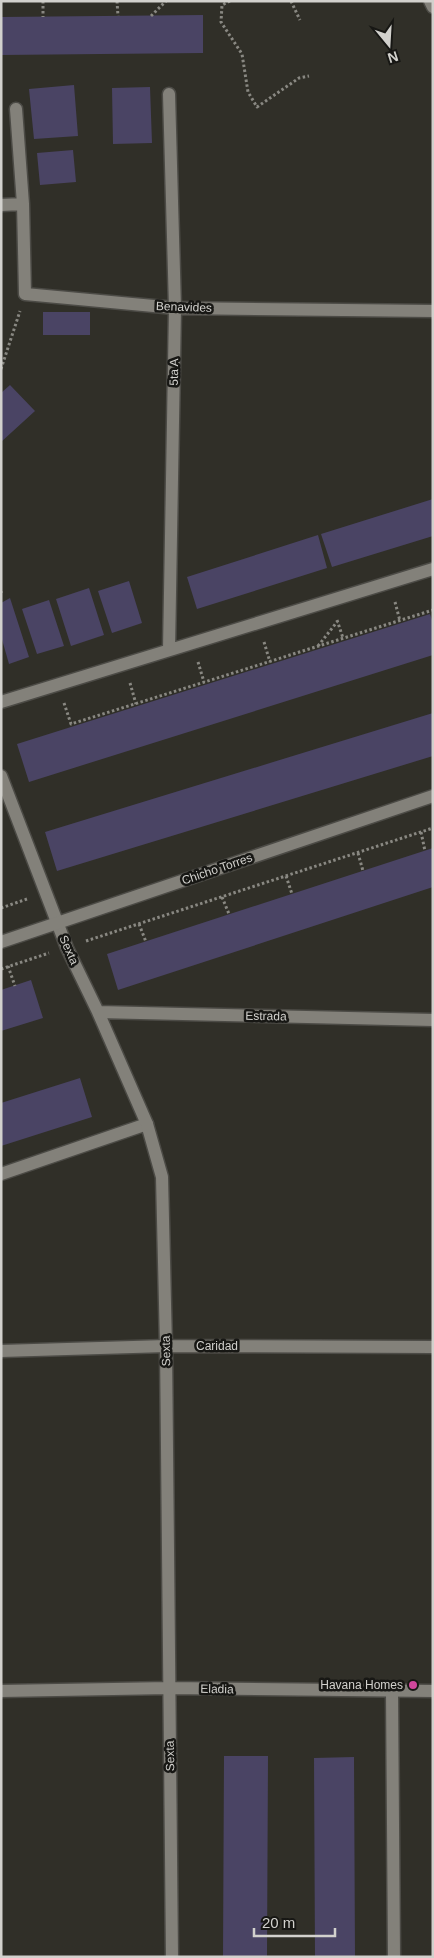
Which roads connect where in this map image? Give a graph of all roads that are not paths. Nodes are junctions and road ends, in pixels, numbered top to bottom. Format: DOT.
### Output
graph roads {
  1 [pos="430,1"];
  2 [pos="433,7"];
  3 [pos="169,94"];
  4 [pos="16,109"];
  5 [pos="23,204"];
  6 [pos="1,205"];
  7 [pos="175,308"];
  8 [pos="433,311"];
  9 [pos="433,569"];
  10 [pos="169,650"];
  11 [pos="1,702"];
  12 [pos="1,776"];
  13 [pos="433,796"];
  14 [pos="58,923"];
  15 [pos="1,942"];
  16 [pos="98,1012"];
  17 [pos="433,1020"];
  18 [pos="147,1124"];
  19 [pos="1,1174"];
  20 [pos="166,1346"];
  21 [pos="433,1347"];
  22 [pos="1,1351"];
  23 [pos="169,1688"];
  24 [pos="1,1691"];
  25 [pos="392,1691"];
  26 [pos="433,1691"];
  27 [pos="172,1957"];
  28 [pos="394,1957"];
  1 -- 2 [label="street"];
  3 -- 7 [label="street, 5ta A"];
  4 -- 5 [label="street"];
  5 -- 6 [label="street"];
  5 -- 7 [label="street, Benavides"];
  7 -- 8 [label="street, Benavides"];
  7 -- 10 [label="street, 5ta A"];
  9 -- 10 [label="street"];
  10 -- 11 [label="street"];
  12 -- 14 [label="street, Sexta"];
  13 -- 14 [label="street, Chicho Torres"];
  14 -- 15 [label="street, Chicho Torres"];
  14 -- 16 [label="street, Sexta"];
  16 -- 17 [label="street, Estrada"];
  16 -- 18 [label="street, Sexta"];
  18 -- 19 [label="street"];
  18 -- 20 [label="street, Sexta"];
  20 -- 21 [label="street, Caridad"];
  20 -- 22 [label="street, Caridad"];
  20 -- 23 [label="street, Sexta"];
  23 -- 24 [label="street, Eladia"];
  23 -- 25 [label="street, Eladia"];
  23 -- 27 [label="street, Sexta"];
  25 -- 26 [label="street, Eladia"];
  25 -- 28 [label="street"];
}
